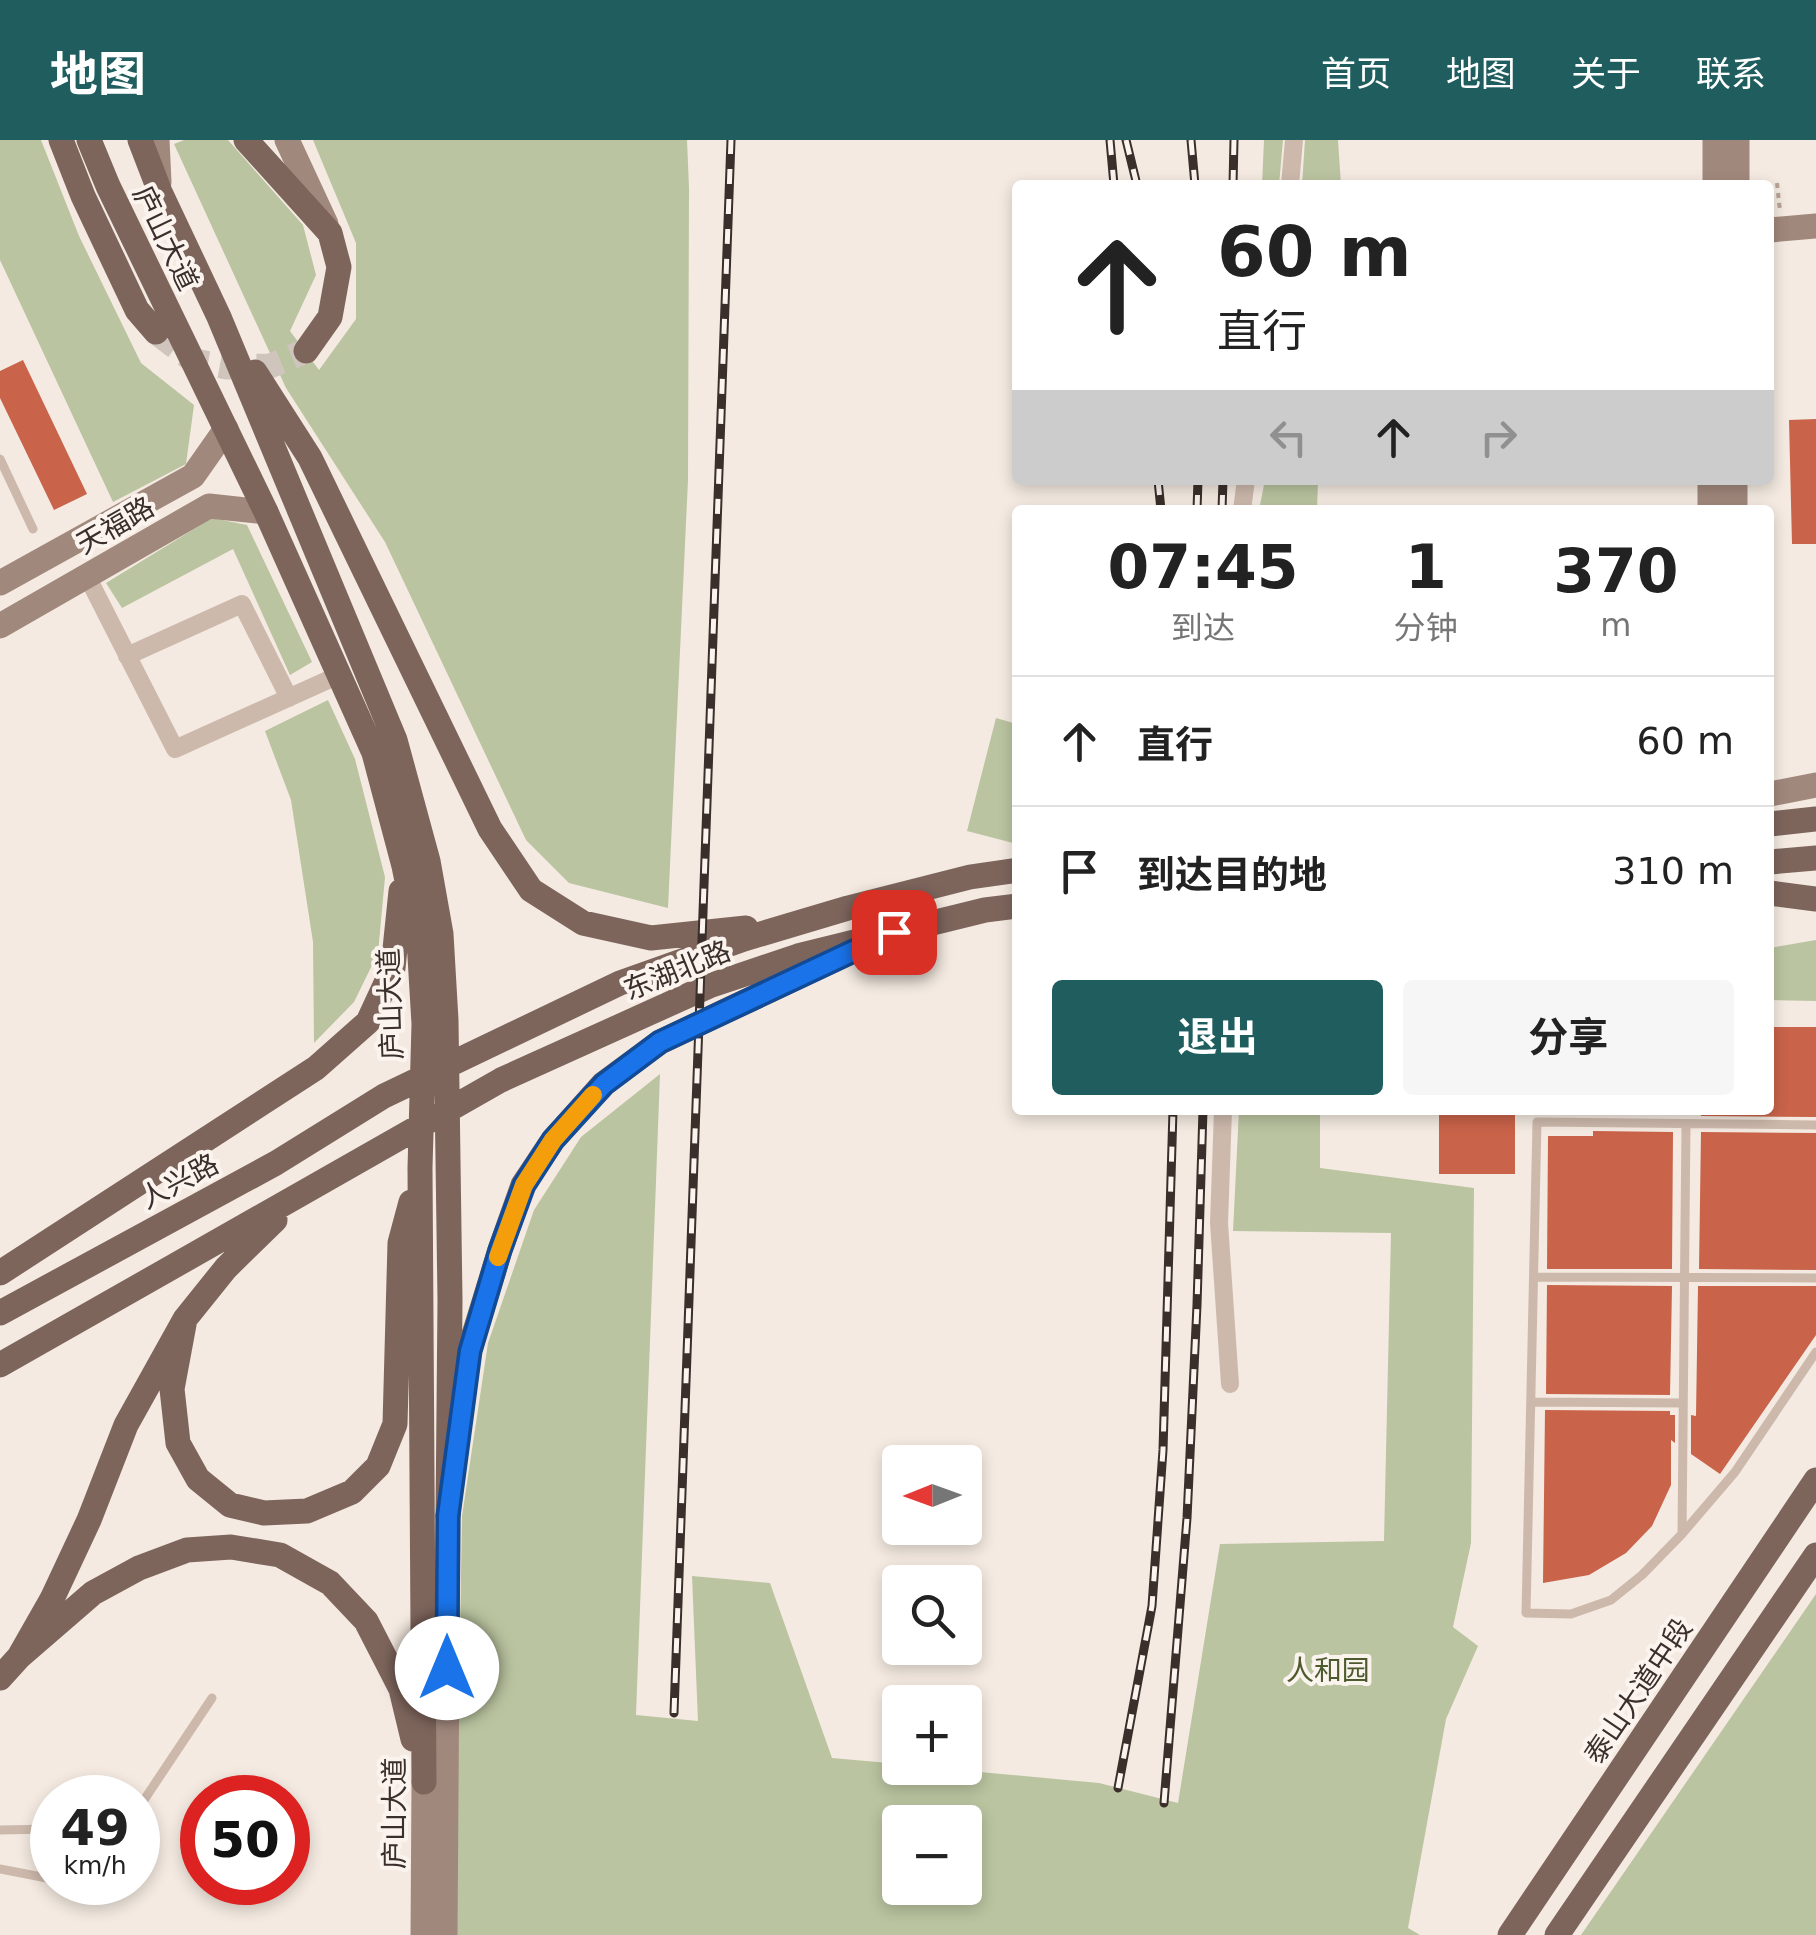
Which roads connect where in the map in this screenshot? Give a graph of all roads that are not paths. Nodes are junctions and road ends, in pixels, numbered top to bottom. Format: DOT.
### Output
graph roads {
  1 [pos="62,140"];
  2 [pos="89,140"];
  3 [pos="140,140"];
  4 [pos="157,140"];
  5 [pos="246,140"];
  6 [pos="286,140"];
  7 [pos="1294,140"];
  8 [pos="1716,140"];
  9 [pos="1737,140"];
  10 [pos="1290,180"];
  11 [pos="1715,180"];
  12 [pos="1737,180"];
  13 [pos="160,192"];
  14 [pos="1816,226"];
  15 [pos="1774,230"];
  16 [pos="330,233"];
  17 [pos="219,316"];
  18 [pos="156,332"];
  19 [pos="306,350"];
  20 [pos="226,430"];
  21 [pos="0,459"];
  22 [pos="266,512"];
  23 [pos="33,528"];
  24 [pos="87,576"];
  25 [pos="0,584"];
  26 [pos="0,626"];
  27 [pos="128,656"];
  28 [pos="339,676"];
  29 [pos="289,698"];
  30 [pos="1816,785"];
  31 [pos="1774,791"];
  32 [pos="1816,819"];
  33 [pos="1774,824"];
  34 [pos="1816,858"];
  35 [pos="1774,862"];
  36 [pos="404,866"];
  37 [pos="1012,871"];
  38 [pos="1816,886"];
  39 [pos="1774,891"];
  40 [pos="1774,893"];
  41 [pos="1816,899"];
  42 [pos="1012,907"];
  43 [pos="801,922"];
  44 [pos="894,932"];
  45 [pos="384,1096"];
  46 [pos="1223,1115"];
  47 [pos="1686,1124"];
  48 [pos="1816,1126"];
  49 [pos="420,1168"];
  50 [pos="300,1196"];
  51 [pos="0,1273"];
  52 [pos="1534,1277"];
  53 [pos="1684,1277"];
  54 [pos="1816,1278"];
  55 [pos="0,1313"];
  56 [pos="185,1320"];
  57 [pos="1816,1352"];
  58 [pos="0,1365"];
  59 [pos="1230,1384"];
  60 [pos="1532,1402"];
  61 [pos="1683,1403"];
  62 [pos="1816,1480"];
  63 [pos="448,1516"];
  64 [pos="1682,1534"];
  65 [pos="1816,1555"];
  66 [pos="19,1656"];
  67 [pos="0,1678"];
  68 [pos="212,1698"];
  69 [pos="160,1776"];
  70 [pos="424,1782"];
  71 [pos="30,1829"];
  72 [pos="0,1830"];
  73 [pos="0,1869"];
  74 [pos="30,1874"];
  75 [pos="424,1935"];
  76 [pos="445,1935"];
  77 [pos="1510,1935"];
  78 [pos="1557,1935"];
  1 -- 18 [label="main road"];
  2 -- 20 [label="main road, 庐山大道"];
  3 -- 13 [label="main road, 庐山大道"];
  4 -- 13 [label="street"];
  5 -- 16 [label="main road"];
  6 -- 16 [label="street"];
  7 -- 10 [label="street"];
  8 -- 11 [label="street"];
  9 -- 12 [label="street"];
  13 -- 17 [label="main road, 庐山大道"];
  14 -- 15 [label="street"];
  16 -- 19 [label="main road"];
  17 -- 43 [label="main road"];
  17 -- 63 [label="main road, 庐山大道"];
  20 -- 22 [label="main road, 庐山大道"];
  20 -- 25 [label="street, 天福路"];
  21 -- 23 [label="lane"];
  22 -- 24 [label="street, 天福路"];
  22 -- 28 [label="main road, 庐山大道"];
  24 -- 26 [label="street, 天福路"];
  24 -- 27 [label="street"];
  27 -- 29 [label="street"];
  27 -- 29 [label="street"];
  28 -- 29 [label="street"];
  28 -- 36 [label="main road, 庐山大道"];
  30 -- 31 [label="street"];
  32 -- 33 [label="main road"];
  34 -- 35 [label="main road"];
  36 -- 49 [label="main road, 庐山大道"];
  36 -- 51 [label="main road"];
  37 -- 43 [label="main road, 东湖北路"];
  38 -- 39 [label="street"];
  40 -- 41 [label="main road"];
  42 -- 44 [label="main road, 东湖北路"];
  43 -- 45 [label="main road, 东湖北路"];
  44 -- 50 [label="main road, 东湖北路"];
  44 -- 63 [label="main road"];
  45 -- 55 [label="main road, 人兴路"];
  46 -- 59 [label="street"];
  47 -- 48 [label="lane"];
  47 -- 52 [label="lane"];
  47 -- 53 [label="lane"];
  49 -- 56 [label="main road"];
  49 -- 70 [label="main road, 庐山大道"];
  50 -- 56 [label="main road"];
  50 -- 58 [label="main road"];
  52 -- 53 [label="lane"];
  52 -- 60 [label="lane"];
  53 -- 54 [label="lane"];
  53 -- 61 [label="lane"];
  56 -- 66 [label="main road"];
  57 -- 64 [label="lane"];
  60 -- 61 [label="lane"];
  60 -- 64 [label="lane"];
  61 -- 64 [label="lane"];
  62 -- 77 [label="main road, 泰山大道中段"];
  63 -- 76 [label="street, 庐山大道"];
  65 -- 78 [label="main road"];
  66 -- 67 [label="main road"];
  66 -- 70 [label="main road"];
  68 -- 69 [label="lane"];
  70 -- 75 [label="street, 庐山大道"];
  71 -- 72 [label="lane"];
  73 -- 74 [label="lane"];
}
